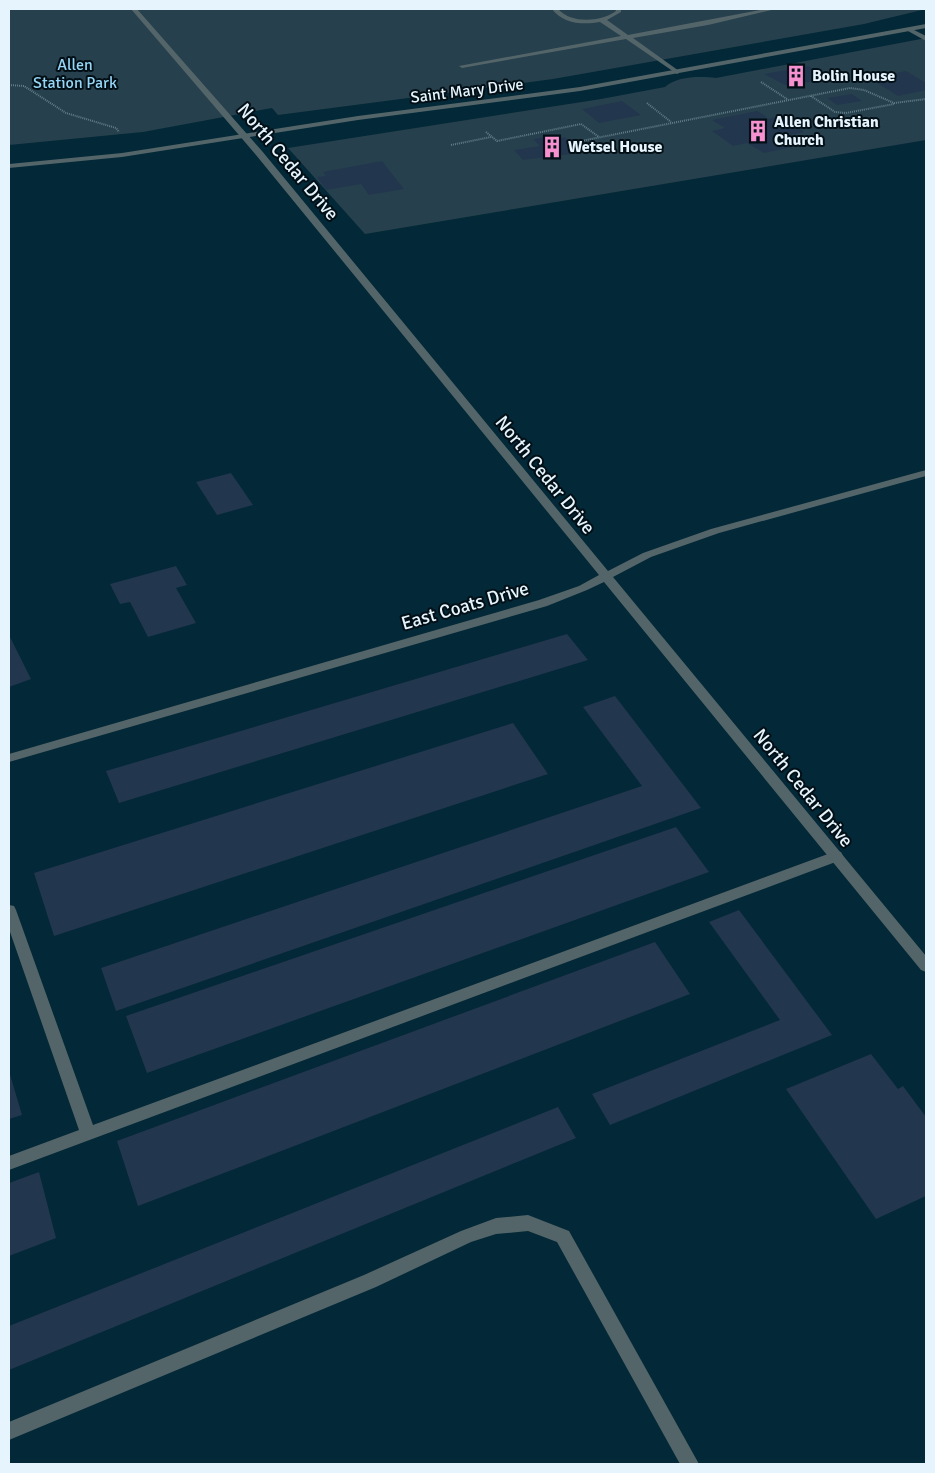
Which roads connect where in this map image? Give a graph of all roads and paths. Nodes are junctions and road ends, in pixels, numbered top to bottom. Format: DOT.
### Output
graph roads {
  1 [pos="134,9"];
  2 [pos="555,9"];
  3 [pos="618,9"];
  4 [pos="773,9"];
  5 [pos="602,20"];
  6 [pos="926,26"];
  7 [pos="910,30"];
  8 [pos="627,38"];
  9 [pos="926,39"];
  10 [pos="462,66"];
  11 [pos="677,72"];
  12 [pos="758,80"];
  13 [pos="9,84"];
  14 [pos="811,95"];
  15 [pos="926,99"];
  16 [pos="788,100"];
  17 [pos="646,102"];
  18 [pos="895,104"];
  19 [pos="672,123"];
  20 [pos="486,132"];
  21 [pos="244,136"];
  22 [pos="122,137"];
  23 [pos="492,137"];
  24 [pos="599,137"];
  25 [pos="576,142"];
  26 [pos="451,145"];
  27 [pos="9,166"];
  28 [pos="926,473"];
  29 [pos="605,575"];
  30 [pos="9,758"];
  31 [pos="836,856"];
  32 [pos="9,910"];
  33 [pos="926,966"];
  34 [pos="88,1134"];
  35 [pos="9,1162"];
  36 [pos="9,1432"];
  37 [pos="690,1464"];
  1 -- 21 [label="street, North Cedar Drive"];
  2 -- 5 [label="street"];
  3 -- 5 [label="street"];
  4 -- 8 [label="street"];
  5 -- 8 [label="street"];
  6 -- 7 [label="street, Saint Mary Drive"];
  7 -- 9 [label="street"];
  7 -- 11 [label="street, Saint Mary Drive"];
  8 -- 10 [label="street"];
  8 -- 11 [label="street"];
  11 -- 21 [label="street, Saint Mary Drive"];
  12 -- 16 [label="path"];
  13 -- 22 [label="path"];
  14 -- 16 [label="path"];
  14 -- 18 [label="path"];
  14 -- 18 [label="path"];
  15 -- 18 [label="path"];
  16 -- 19 [label="path"];
  17 -- 19 [label="path"];
  19 -- 24 [label="path"];
  20 -- 23 [label="path"];
  21 -- 27 [label="street, Saint Mary Drive"];
  21 -- 29 [label="street, North Cedar Drive"];
  23 -- 24 [label="path"];
  23 -- 26 [label="path"];
  24 -- 25 [label="path"];
  28 -- 29 [label="street, East Coats Drive"];
  29 -- 30 [label="street, East Coats Drive"];
  29 -- 31 [label="street, North Cedar Drive"];
  31 -- 33 [label="street, North Cedar Drive"];
  31 -- 34 [label="street"];
  32 -- 34 [label="street"];
  34 -- 35 [label="street"];
  36 -- 37 [label="street"];
}
